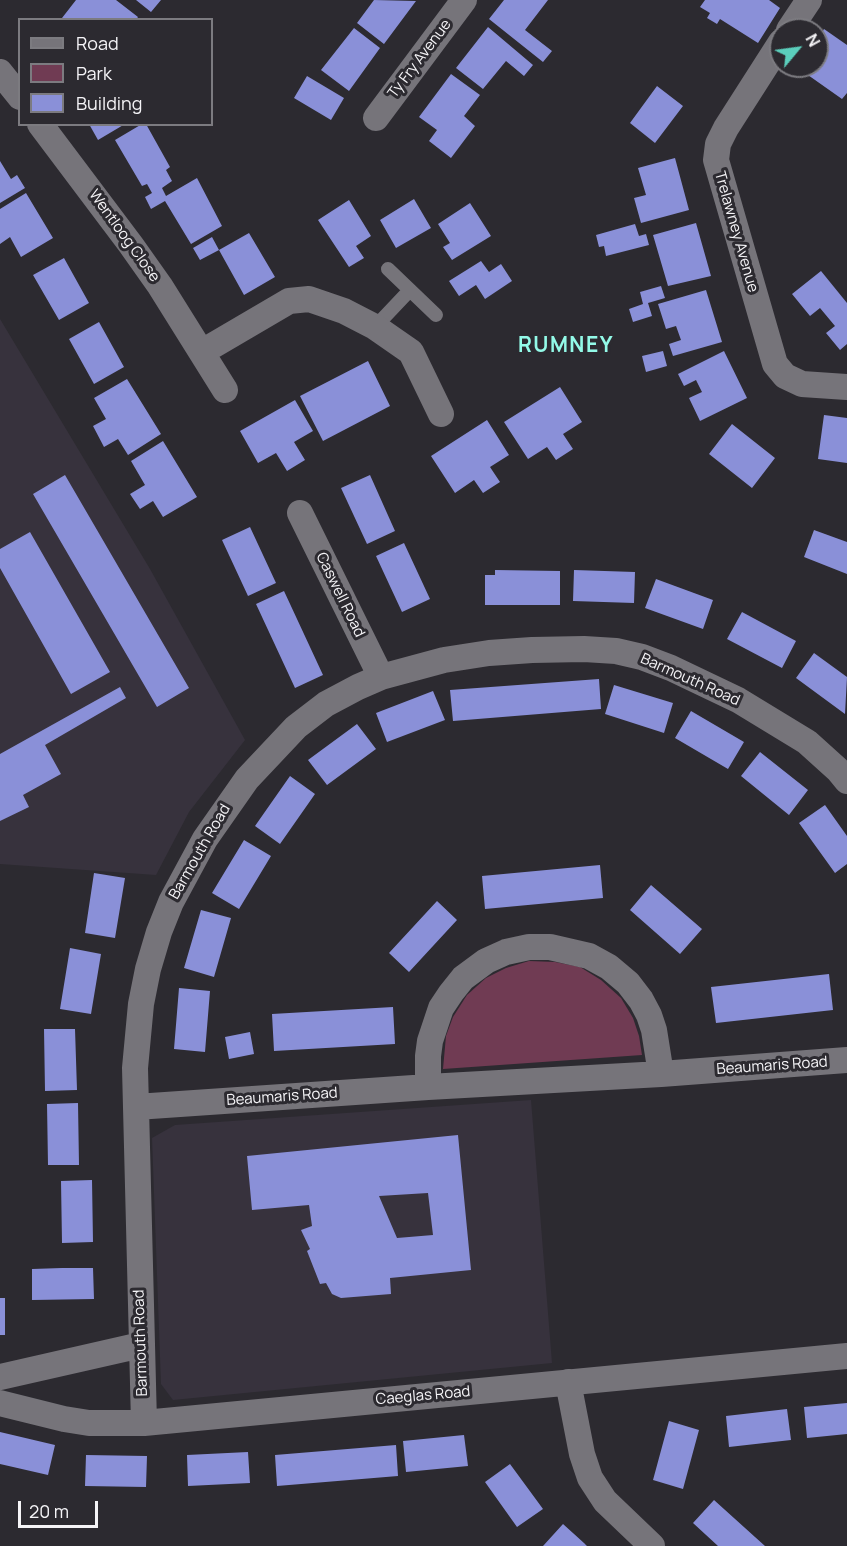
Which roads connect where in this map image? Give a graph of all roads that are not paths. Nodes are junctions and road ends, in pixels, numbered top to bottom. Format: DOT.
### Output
graph roads {
  1 [pos="464,0"];
  2 [pos="808,0"];
  3 [pos="797,18"];
  4 [pos="769,61"];
  5 [pos="0,72"];
  6 [pos="18,95"];
  7 [pos="376,118"];
  8 [pos="42,126"];
  9 [pos="388,269"];
  10 [pos="410,290"];
  11 [pos="436,315"];
  12 [pos="375,327"];
  13 [pos="202,352"];
  14 [pos="847,387"];
  15 [pos="225,390"];
  16 [pos="441,414"];
  17 [pos="300,513"];
  18 [pos="381,677"];
  19 [pos="847,781"];
  20 [pos="847,1060"];
  21 [pos="661,1074"];
  22 [pos="428,1087"];
  23 [pos="136,1107"];
  24 [pos="141,1345"];
  25 [pos="847,1356"];
  26 [pos="0,1377"];
  27 [pos="568,1382"];
  28 [pos="0,1402"];
  29 [pos="144,1423"];
  30 [pos="652,1546"];
  1 -- 7 [label="street, Ty Fry Avenue"];
  2 -- 3 [label="street"];
  4 -- 14 [label="street, Trelawney Avenue"];
  5 -- 6 [label="street"];
  8 -- 13 [label="street, Wentloog Close"];
  9 -- 10 [label="lane"];
  10 -- 11 [label="lane"];
  10 -- 12 [label="lane"];
  12 -- 13 [label="street"];
  12 -- 16 [label="street"];
  13 -- 15 [label="street, Wentloog Close"];
  17 -- 18 [label="street, Caswell Road"];
  18 -- 19 [label="street, Barmouth Road"];
  18 -- 23 [label="street, Barmouth Road"];
  20 -- 21 [label="street, Beaumaris Road"];
  21 -- 22 [label="street, Beaumaris Road"];
  21 -- 22 [label="street"];
  22 -- 23 [label="street, Beaumaris Road"];
  23 -- 24 [label="street, Barmouth Road"];
  24 -- 26 [label="street"];
  24 -- 29 [label="street, Barmouth Road"];
  25 -- 27 [label="street, Caeglas Road"];
  27 -- 29 [label="street, Caeglas Road"];
  27 -- 30 [label="street"];
  28 -- 29 [label="street, Caeglas Road"];
}
